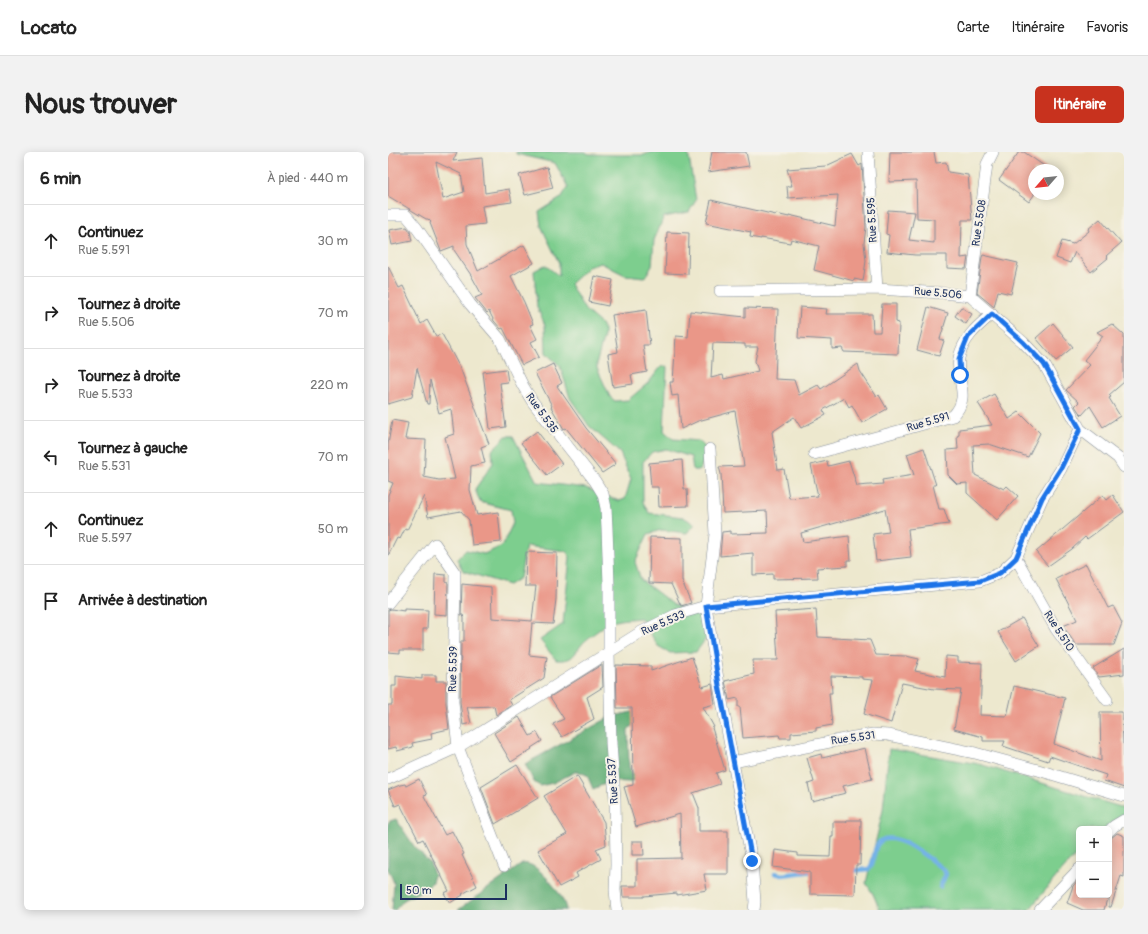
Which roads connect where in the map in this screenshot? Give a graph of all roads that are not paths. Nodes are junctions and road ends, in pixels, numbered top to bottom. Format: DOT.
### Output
graph roads {
  1 [pos="868,152"];
  2 [pos="993,152"];
  3 [pos="388,215"];
  4 [pos="877,289"];
  5 [pos="720,291"];
  6 [pos="970,296"];
  7 [pos="992,314"];
  8 [pos="1080,429"];
  9 [pos="710,449"];
  10 [pos="814,454"];
  11 [pos="1124,467"];
  12 [pos="1016,558"];
  13 [pos="388,603"];
  14 [pos="706,606"];
  15 [pos="609,652"];
  16 [pos="1107,700"];
  17 [pos="458,747"];
  18 [pos="733,762"];
  19 [pos="388,779"];
  20 [pos="1124,796"];
  21 [pos="1124,820"];
  22 [pos="1112,828"];
  23 [pos="504,866"];
  24 [pos="1076,872"];
  25 [pos="617,910"];
  26 [pos="754,910"];
  27 [pos="1040,910"];
  1 -- 4 [label="street, Rue 5.595"];
  2 -- 6 [label="street, Rue 5.508"];
  3 -- 15 [label="street, Rue 5.535"];
  4 -- 5 [label="street, Rue 5.506"];
  4 -- 6 [label="street, Rue 5.506"];
  6 -- 7 [label="street, Rue 5.506"];
  7 -- 8 [label="street, Rue 5.506"];
  7 -- 10 [label="street, Rue 5.591"];
  8 -- 11 [label="street, Rue 5.506"];
  8 -- 12 [label="street, Rue 5.533"];
  9 -- 14 [label="street"];
  12 -- 14 [label="street, Rue 5.533"];
  12 -- 16 [label="street, Rue 5.510"];
  13 -- 17 [label="street, Rue 5.539"];
  14 -- 15 [label="street, Rue 5.533"];
  14 -- 18 [label="street"];
  15 -- 17 [label="street, Rue 5.533"];
  15 -- 25 [label="street, Rue 5.537"];
  17 -- 19 [label="street, Rue 5.533"];
  17 -- 23 [label="street, Rue 5.539"];
  18 -- 20 [label="street, Rue 5.531"];
  18 -- 26 [label="street"];
  21 -- 22 [label="street"];
  24 -- 27 [label="street"];
}
